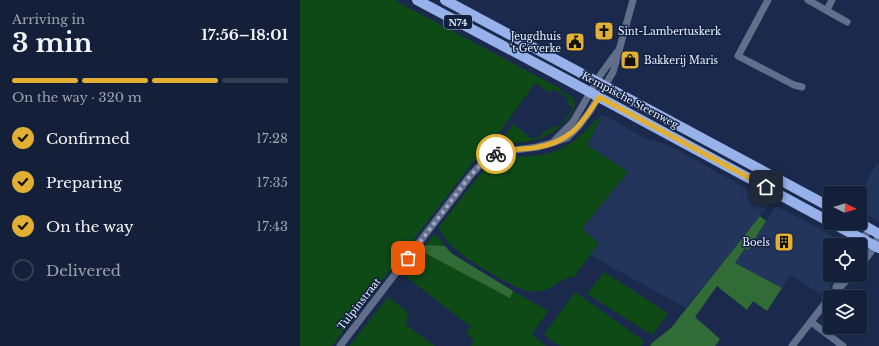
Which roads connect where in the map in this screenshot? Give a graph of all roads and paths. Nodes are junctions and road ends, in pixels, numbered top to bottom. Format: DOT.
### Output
graph roads {
  1 [pos="417,0"];
  2 [pos="445,0"];
  3 [pos="633,0"];
  4 [pos="768,0"];
  5 [pos="808,0"];
  6 [pos="832,0"];
  7 [pos="827,10"];
  8 [pos="847,22"];
  9 [pos="600,84"];
  10 [pos="802,87"];
  11 [pos="595,95"];
  12 [pos="823,203"];
  13 [pos="823,219"];
  14 [pos="867,227"];
  15 [pos="841,230"];
  16 [pos="876,232"];
  17 [pos="853,238"];
  18 [pos="866,238"];
  19 [pos="867,244"];
  20 [pos="877,247"];
  21 [pos="867,258"];
  22 [pos="845,282"];
  23 [pos="838,290"];
  24 [pos="823,307"];
  25 [pos="811,322"];
  26 [pos="340,346"];
  27 [pos="792,346"];
  28 [pos="843,346"];
  1 -- 11 [label="main road, Kempische Steenweg / N74"];
  2 -- 9 [label="main road, Kempische Steenweg / N74"];
  3 -- 9 [label="street, Tulpinstraat"];
  4 -- 10 [label="street"];
  5 -- 7 [label="street"];
  6 -- 7 [label="street"];
  7 -- 8 [label="street"];
  9 -- 11 [label="street, Tulpinstraat"];
  9 -- 12 [label="main road, Kempische Steenweg / N74"];
  11 -- 13 [label="main road, Kempische Steenweg / N74"];
  11 -- 26 [label="street, Tulpinstraat"];
  14 -- 16 [label="main road"];
  15 -- 17 [label="main road, Kempische Steenweg / N74"];
  16 -- 18 [label="street"];
  16 -- 20 [label="street"];
  19 -- 20 [label="main road, Kempische Steenweg / N74"];
  20 -- 21 [label="street"];
  22 -- 23 [label="street"];
  24 -- 25 [label="street"];
  25 -- 27 [label="street"];
  25 -- 28 [label="street"];
}
